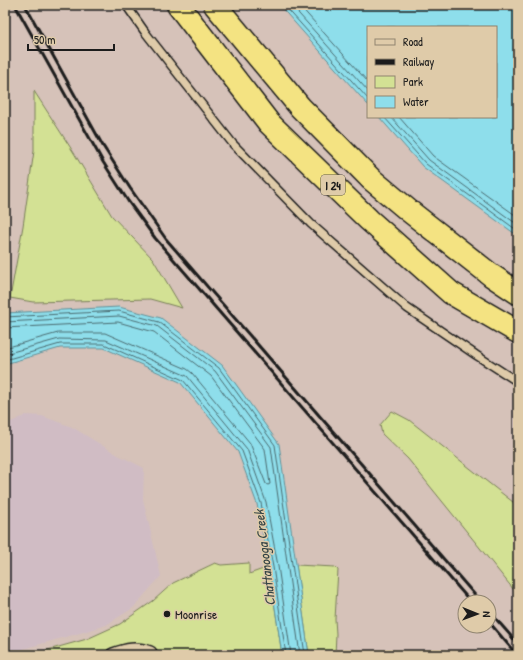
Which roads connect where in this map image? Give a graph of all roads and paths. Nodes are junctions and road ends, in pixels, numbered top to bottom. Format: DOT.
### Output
graph roads {
  1 [pos="126,5"];
  2 [pos="178,5"];
  3 [pos="215,5"];
  4 [pos="518,293"];
  5 [pos="518,332"];
  6 [pos="518,382"];
  7 [pos="150,653"];
  8 [pos="113,655"];
  1 -- 6 [label="lane"];
  2 -- 5 [label="highway, I 24"];
  3 -- 4 [label="highway, I 24"];
  7 -- 8 [label="street"];
}
